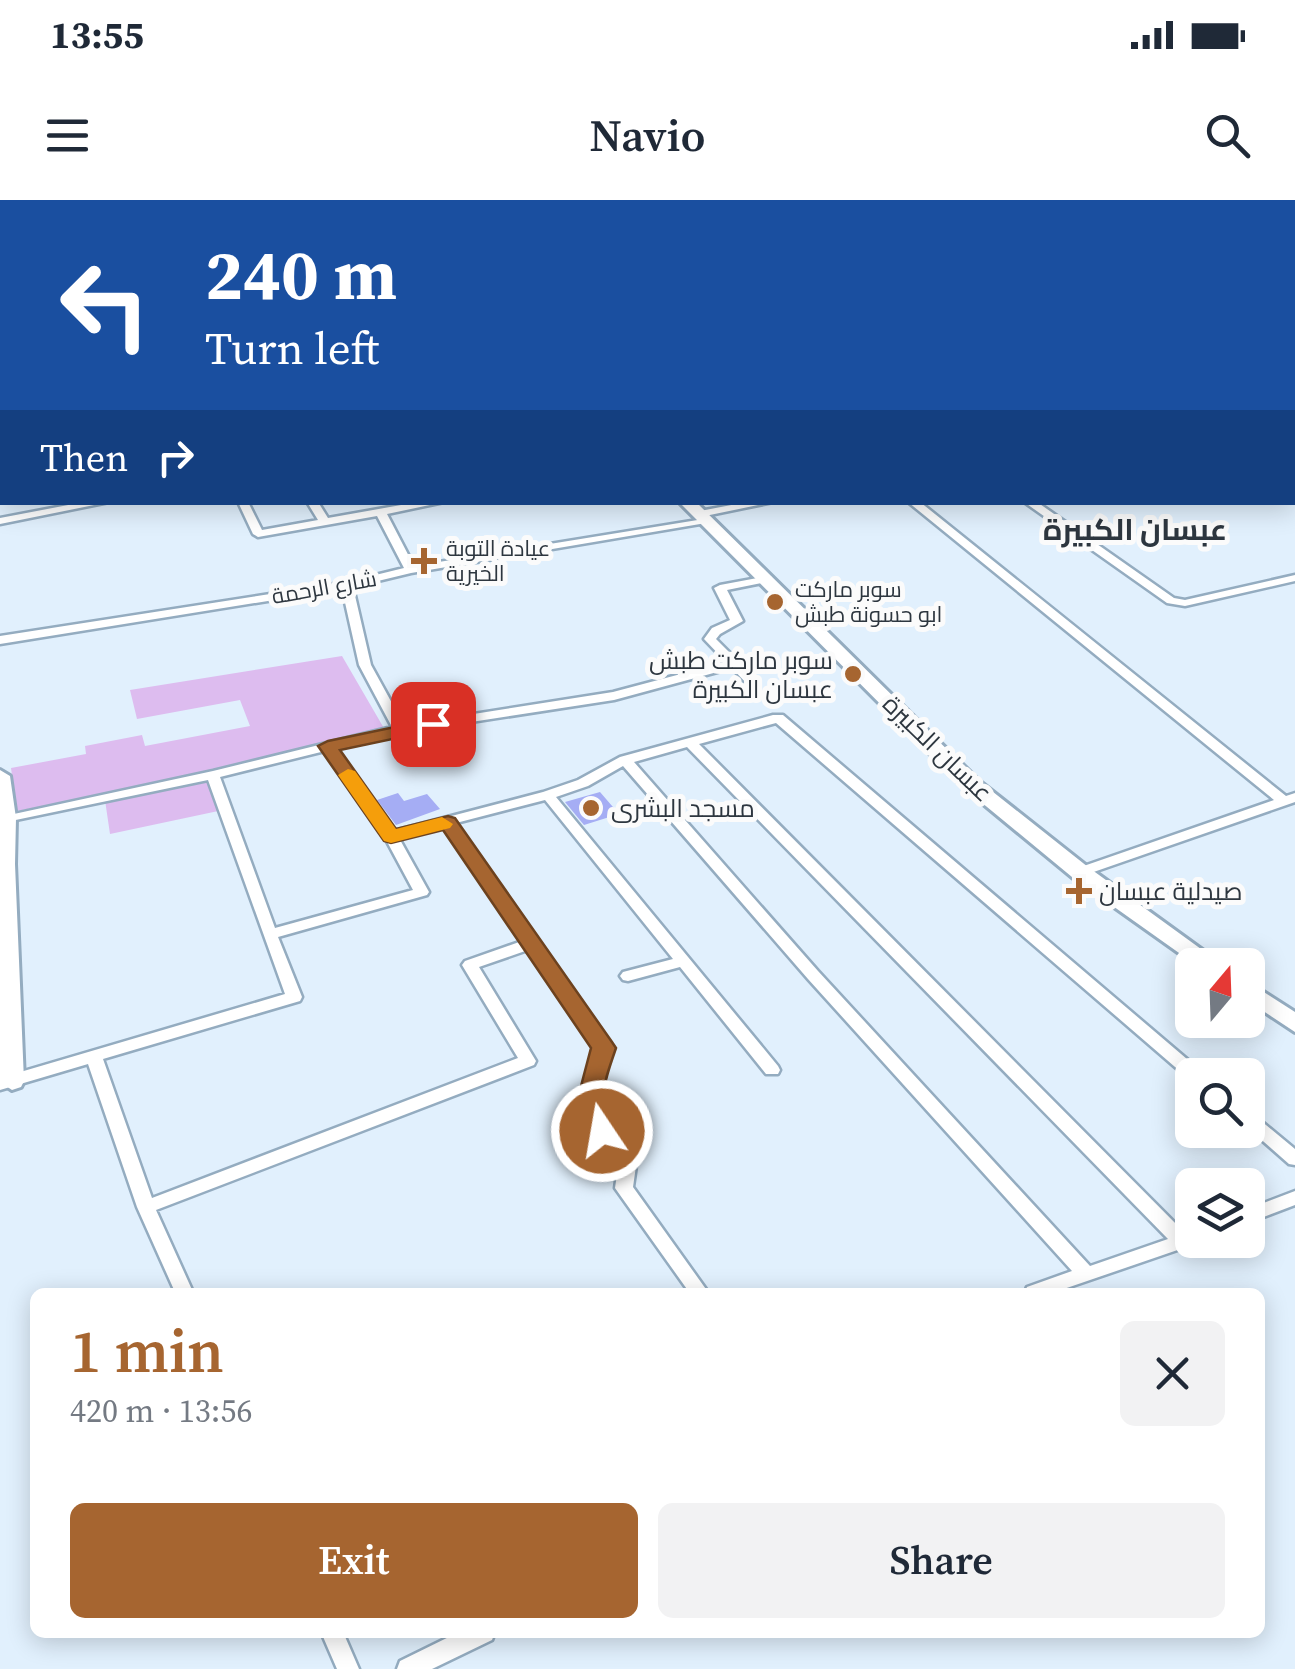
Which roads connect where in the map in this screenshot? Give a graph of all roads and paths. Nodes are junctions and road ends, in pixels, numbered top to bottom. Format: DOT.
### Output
graph roads {
  1 [pos="88,505"];
  2 [pos="244,505"];
  3 [pos="314,505"];
  4 [pos="422,505"];
  5 [pos="747,505"];
  6 [pos="917,505"];
  7 [pos="1034,505"];
  8 [pos="380,512"];
  9 [pos="698,512"];
  10 [pos="0,521"];
  11 [pos="325,522"];
  12 [pos="411,570"];
  13 [pos="1295,578"];
  14 [pos="768,579"];
  15 [pos="347,585"];
  16 [pos="0,640"];
  17 [pos="733,664"];
  18 [pos="752,684"];
  19 [pos="400,729"];
  20 [pos="691,744"];
  21 [pos="328,746"];
  22 [pos="625,760"];
  23 [pos="214,775"];
  24 [pos="0,776"];
  25 [pos="548,795"];
  26 [pos="1289,798"];
  27 [pos="6,818"];
  28 [pos="448,822"];
  29 [pos="391,836"];
  30 [pos="1080,872"];
  31 [pos="270,934"];
  32 [pos="529,944"];
  33 [pos="1188,948"];
  34 [pos="683,962"];
  35 [pos="628,976"];
  36 [pos="1265,1002"];
  37 [pos="1295,1024"];
  38 [pos="1175,1059"];
  39 [pos="95,1060"];
  40 [pos="772,1070"];
  41 [pos="6,1083"];
  42 [pos="1265,1133"];
  43 [pos="1295,1159"];
  44 [pos="1295,1198"];
  45 [pos="146,1207"];
  46 [pos="1265,1209"];
  47 [pos="1175,1228"];
  48 [pos="1175,1244"];
  49 [pos="1085,1274"];
  50 [pos="182,1288"];
  51 [pos="696,1288"];
  52 [pos="1045,1288"];
  53 [pos="335,1638"];
  54 [pos="472,1638"];
  55 [pos="348,1669"];
  56 [pos="408,1669"];
  1 -- 10 [label="street"];
  2 -- 11 [label="street"];
  3 -- 11 [label="street"];
  4 -- 8 [label="street"];
  5 -- 9 [label="street, شارع الرحمة"];
  6 -- 26 [label="street"];
  7 -- 13 [label="street"];
  8 -- 11 [label="street"];
  8 -- 12 [label="street"];
  9 -- 12 [label="street, شارع الرحمة"];
  9 -- 14 [label="main road, عبسان الكبيرة"];
  12 -- 15 [label="street, شارع الرحمة"];
  14 -- 17 [label="street"];
  14 -- 30 [label="main road, عبسان الكبيرة"];
  15 -- 16 [label="street, شارع الرحمة"];
  15 -- 19 [label="street"];
  17 -- 18 [label="street"];
  17 -- 19 [label="street"];
  19 -- 21 [label="street"];
  20 -- 22 [label="street"];
  20 -- 38 [label="street"];
  20 -- 47 [label="street"];
  21 -- 23 [label="street"];
  21 -- 29 [label="street"];
  22 -- 25 [label="street"];
  22 -- 49 [label="street"];
  23 -- 27 [label="street"];
  23 -- 31 [label="street"];
  24 -- 27 [label="main road"];
  25 -- 28 [label="street"];
  25 -- 34 [label="street"];
  26 -- 30 [label="street"];
  27 -- 41 [label="main road"];
  28 -- 29 [label="street"];
  28 -- 32 [label="street"];
  29 -- 31 [label="street"];
  30 -- 33 [label="main road, عبسان الكبيرة"];
  31 -- 39 [label="street"];
  32 -- 45 [label="street"];
  32 -- 51 [label="street"];
  34 -- 35 [label="street"];
  34 -- 40 [label="street"];
  36 -- 37 [label="main road"];
  39 -- 41 [label="street"];
  39 -- 45 [label="street"];
  42 -- 43 [label="street"];
  44 -- 46 [label="street"];
  45 -- 50 [label="street"];
  48 -- 49 [label="street"];
  49 -- 52 [label="street"];
  53 -- 55 [label="street"];
  54 -- 56 [label="street"];
}
